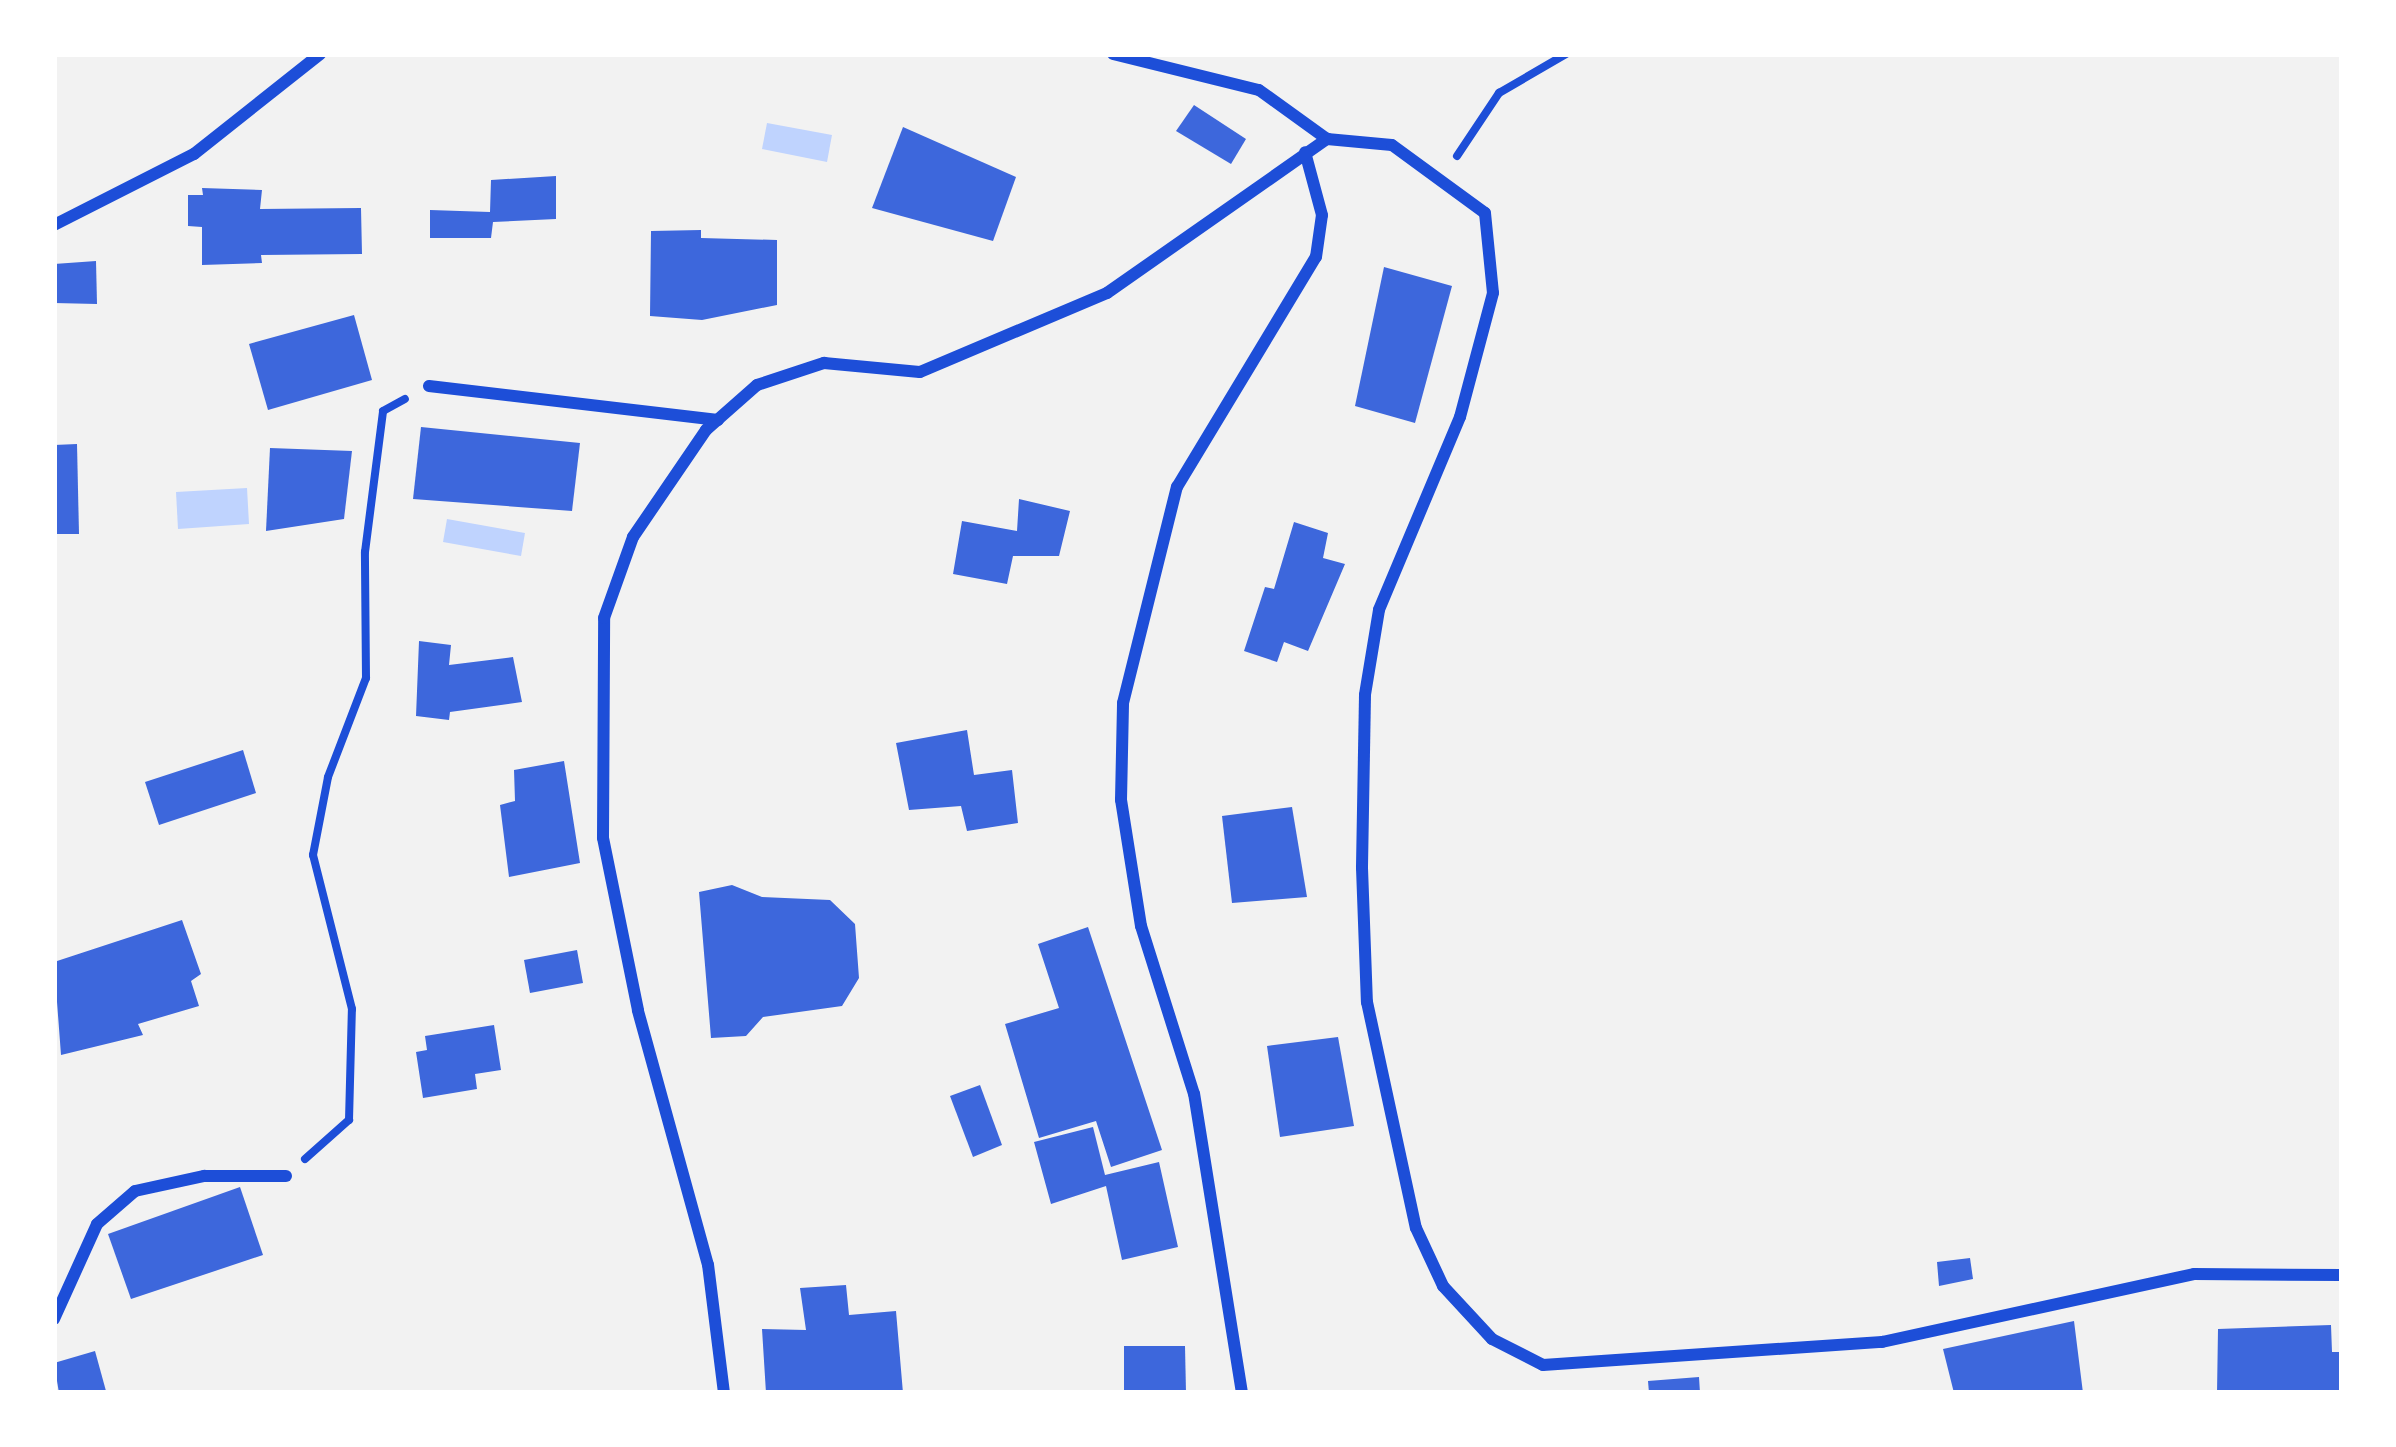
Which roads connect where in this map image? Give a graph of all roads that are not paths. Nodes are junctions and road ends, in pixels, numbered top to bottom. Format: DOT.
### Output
graph roads {
  1 [pos="320,54"];
  2 [pos="1113,54"];
  3 [pos="1327,139"];
  4 [pos="1305,152"];
  5 [pos="54,225"];
  6 [pos="429,386"];
  7 [pos="718,419"];
  8 [pos="286,1176"];
  9 [pos="2342,1275"];
  10 [pos="58,1297"];
  11 [pos="54,1319"];
  12 [pos="724,1393"];
  13 [pos="1242,1393"];
  1 -- 5 [label="street"];
  2 -- 3 [label="street"];
  3 -- 4 [label="street"];
  3 -- 9 [label="street"];
  4 -- 7 [label="street"];
  4 -- 13 [label="street"];
  6 -- 7 [label="street"];
  7 -- 12 [label="street"];
  8 -- 10 [label="street"];
  10 -- 11 [label="street"];
}
